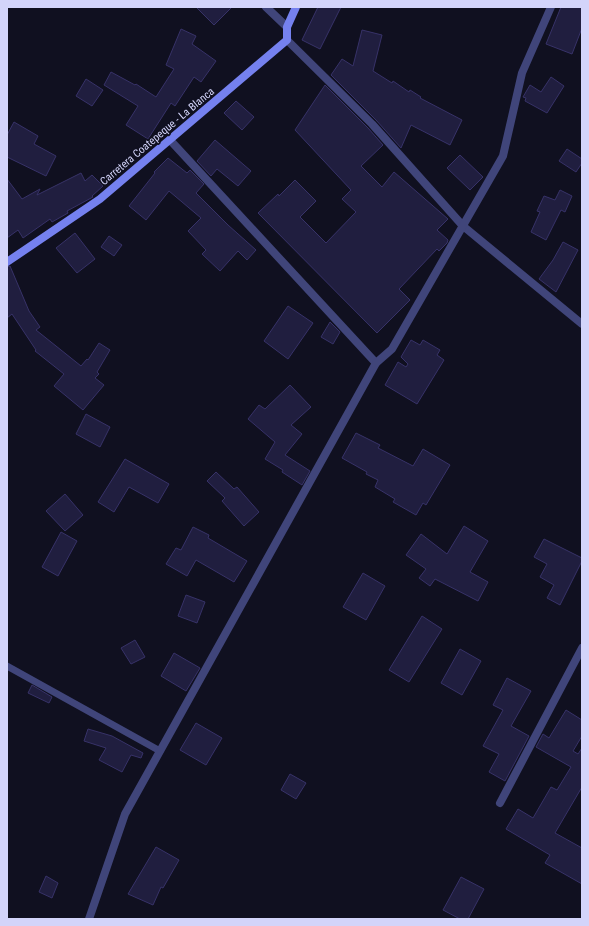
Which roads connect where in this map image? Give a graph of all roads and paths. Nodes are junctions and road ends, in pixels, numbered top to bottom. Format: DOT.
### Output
graph roads {
  1 [pos="266,7"];
  2 [pos="296,7"];
  3 [pos="550,7"];
  4 [pos="287,27"];
  5 [pos="287,40"];
  6 [pos="170,140"];
  7 [pos="463,226"];
  8 [pos="7,262"];
  9 [pos="582,324"];
  10 [pos="376,363"];
  11 [pos="582,648"];
  12 [pos="7,666"];
  13 [pos="160,751"];
  14 [pos="500,803"];
  15 [pos="89,919"];
  1 -- 4 [label="street"];
  2 -- 4 [label="main road"];
  3 -- 7 [label="street"];
  4 -- 5 [label="main road"];
  5 -- 6 [label="main road, Carretera Coatepeque - La Blanca"];
  5 -- 7 [label="street"];
  6 -- 8 [label="main road, Carretera Coatepeque - La Blanca"];
  6 -- 10 [label="street"];
  7 -- 9 [label="street"];
  7 -- 10 [label="street"];
  10 -- 13 [label="street"];
  11 -- 14 [label="street"];
  12 -- 13 [label="lane"];
  13 -- 15 [label="street"];
}
